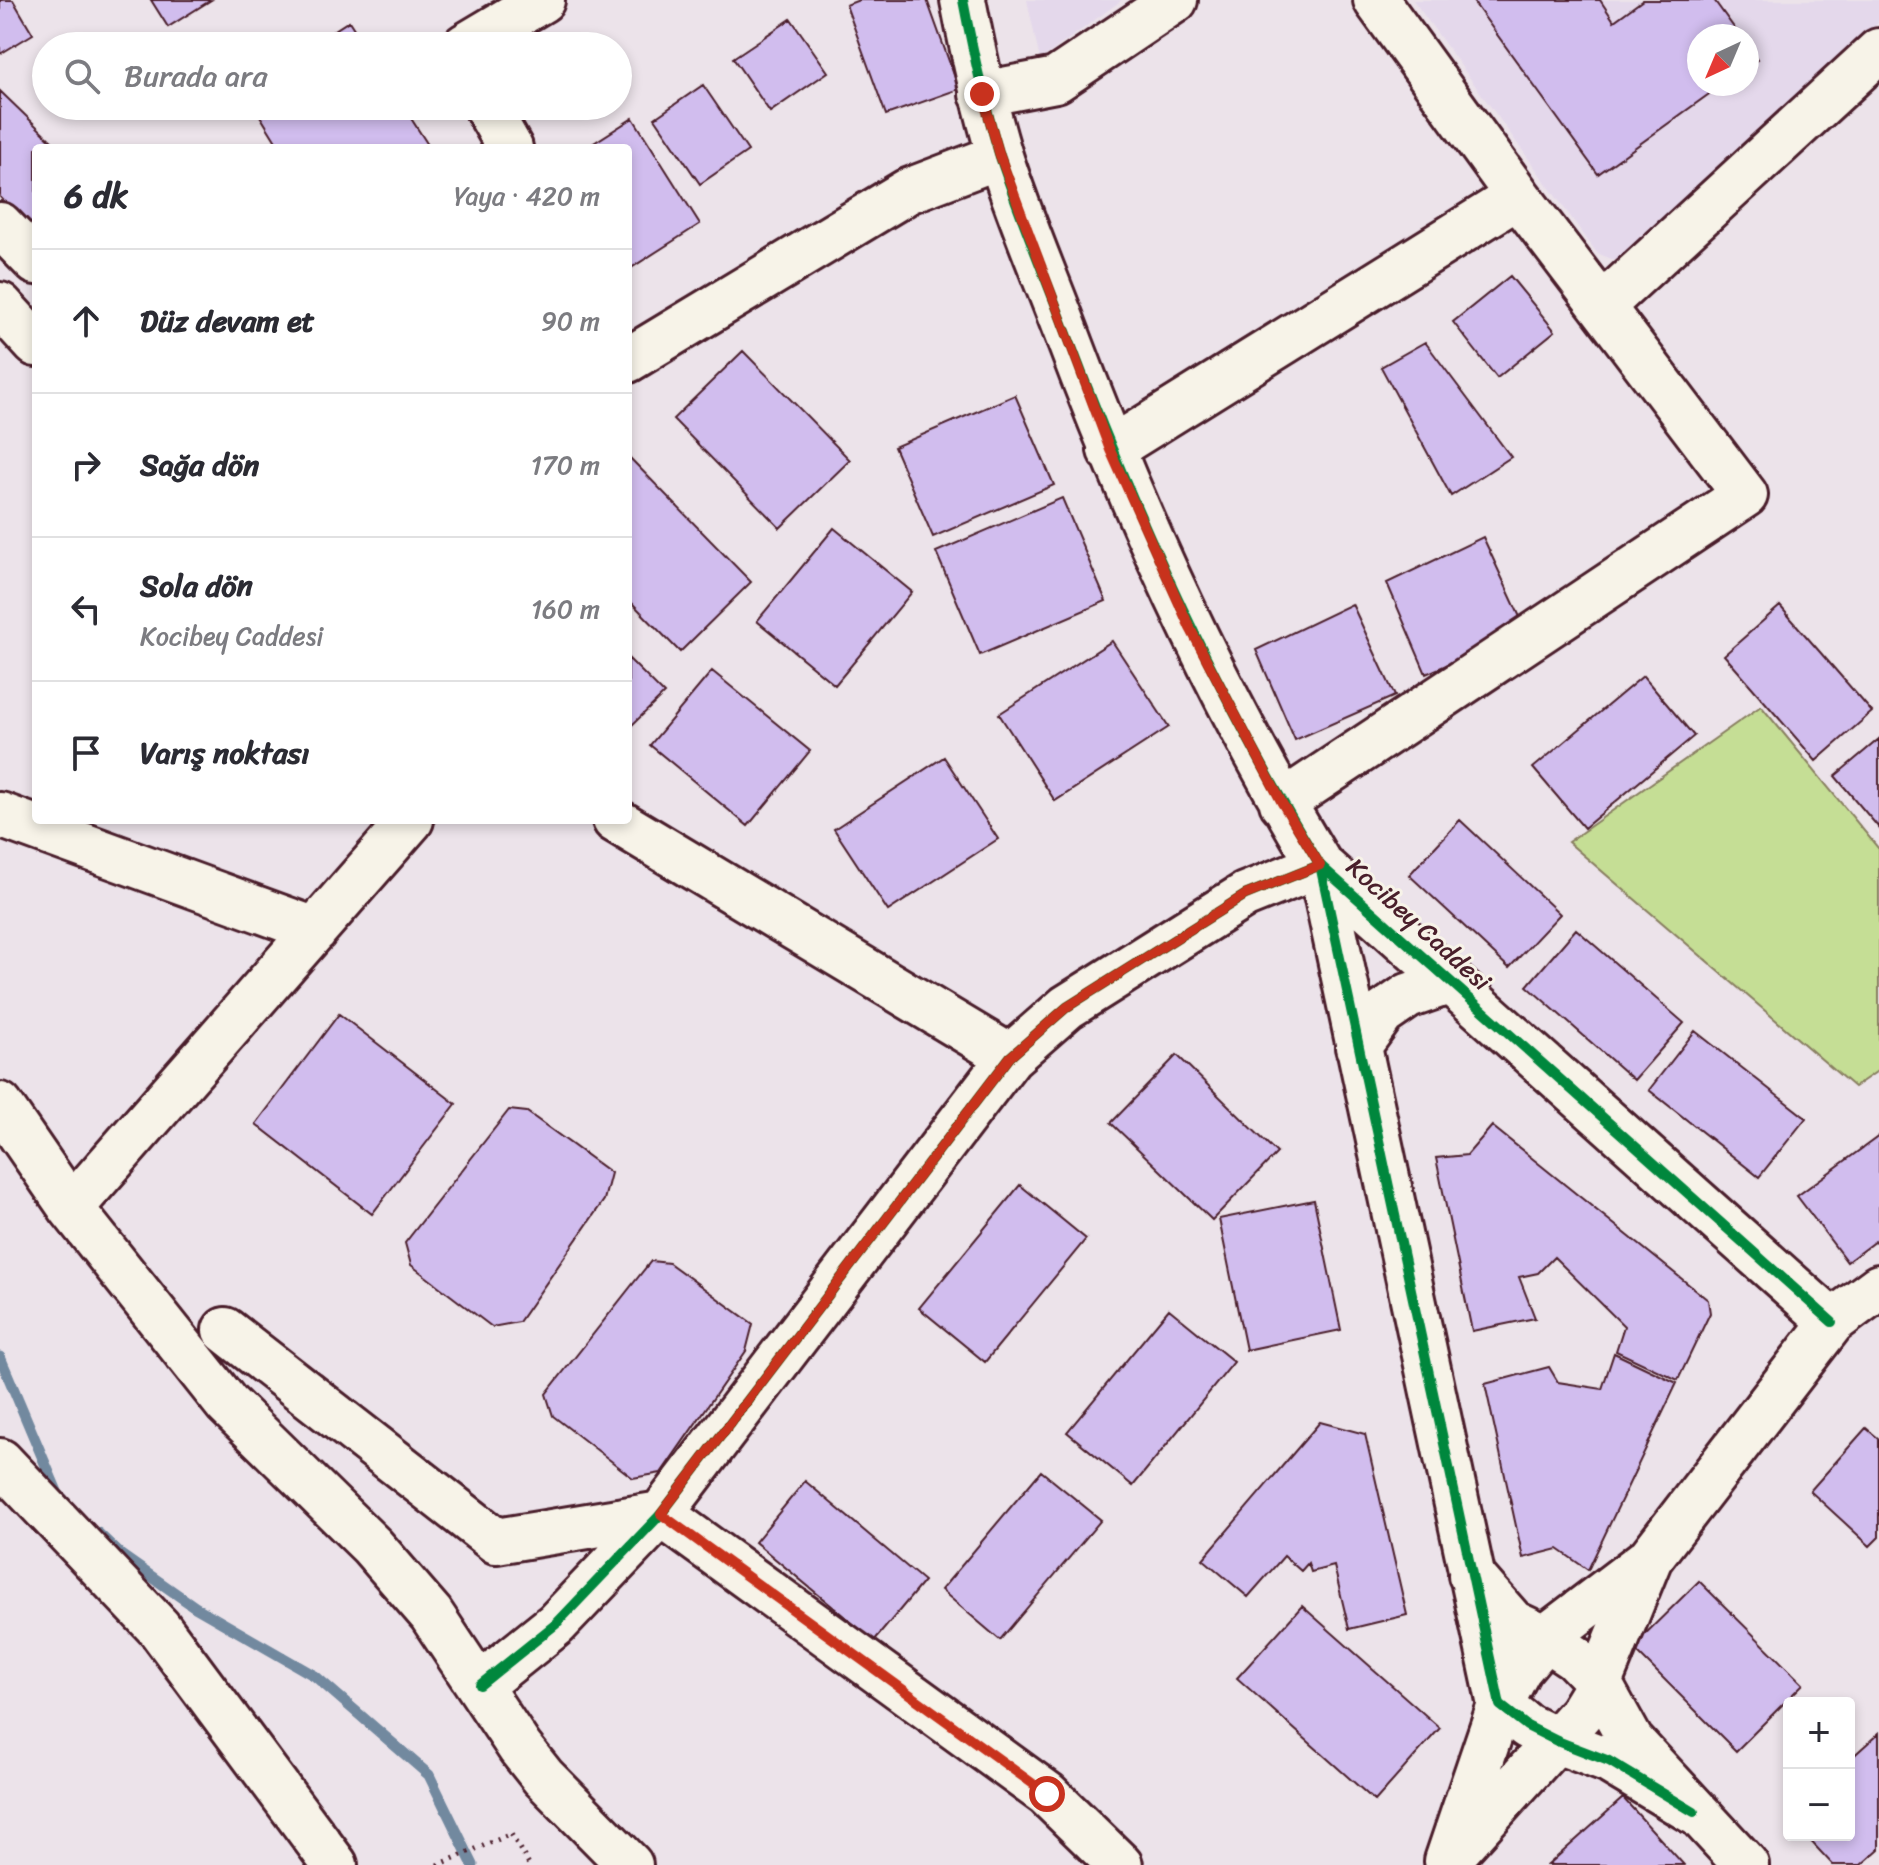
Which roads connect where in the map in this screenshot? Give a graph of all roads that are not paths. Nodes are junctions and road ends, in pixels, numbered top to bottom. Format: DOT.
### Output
graph roads {
  1 [pos="542,0"];
  2 [pos="963,0"];
  3 [pos="1175,0"];
  4 [pos="1376,0"];
  5 [pos="488,32"];
  6 [pos="1879,51"];
  7 [pos="982,94"];
  8 [pos="494,120"];
  9 [pos="508,144"];
  10 [pos="1000,156"];
  11 [pos="1518,196"];
  12 [pos="0,225"];
  13 [pos="32,258"];
  14 [pos="0,305"];
  15 [pos="1602,306"];
  16 [pos="32,340"];
  17 [pos="632,357"];
  18 [pos="1110,450"];
  19 [pos="1282,803"];
  20 [pos="0,815"];
  21 [pos="408,824"];
  22 [pos="622,824"];
  23 [pos="1320,865"];
  24 [pos="315,930"];
  25 [pos="1451,981"];
  26 [pos="1358,1047"];
  27 [pos="1010,1057"];
  28 [pos="0,1105"];
  29 [pos="71,1208"];
  30 [pos="1879,1287"];
  31 [pos="1832,1322"];
  32 [pos="225,1330"];
  33 [pos="0,1461"];
  34 [pos="661,1514"];
  35 [pos="1650,1558"];
  36 [pos="1470,1574"];
  37 [pos="1545,1638"];
  38 [pos="1599,1683"];
  39 [pos="480,1685"];
  40 [pos="1500,1705"];
  41 [pos="1557,1741"];
  42 [pos="1694,1812"];
  43 [pos="1446,1863"];
  44 [pos="335,1865"];
  45 [pos="630,1865"];
  46 [pos="1120,1865"];
  47 [pos="1746,1865"];
  1 -- 5 [label="street"];
  2 -- 7 [label="street, Kocibey Caddesi"];
  3 -- 7 [label="street"];
  4 -- 11 [label="street"];
  6 -- 15 [label="street"];
  7 -- 10 [label="street, Kocibey Caddesi"];
  8 -- 9 [label="street"];
  10 -- 17 [label="street"];
  10 -- 18 [label="street, Kocibey Caddesi"];
  11 -- 15 [label="street"];
  11 -- 18 [label="street"];
  12 -- 13 [label="street"];
  14 -- 16 [label="street"];
  15 -- 19 [label="street"];
  18 -- 19 [label="street, Kocibey Caddesi"];
  19 -- 23 [label="street, Kocibey Caddesi"];
  20 -- 24 [label="street"];
  21 -- 24 [label="street"];
  22 -- 27 [label="street"];
  23 -- 25 [label="street, Kocibey Caddesi"];
  23 -- 26 [label="street"];
  23 -- 27 [label="street"];
  24 -- 29 [label="street"];
  25 -- 26 [label="street"];
  25 -- 31 [label="street, Kocibey Caddesi"];
  26 -- 36 [label="street"];
  27 -- 34 [label="street"];
  28 -- 29 [label="street"];
  29 -- 39 [label="street"];
  30 -- 31 [label="street"];
  31 -- 35 [label="street"];
  32 -- 34 [label="street"];
  33 -- 44 [label="street"];
  34 -- 39 [label="street"];
  34 -- 46 [label="street"];
  35 -- 37 [label="street"];
  35 -- 38 [label="street"];
  36 -- 37 [label="street"];
  36 -- 40 [label="street"];
  37 -- 38 [label="street"];
  37 -- 40 [label="street"];
  38 -- 41 [label="street"];
  38 -- 42 [label="street"];
  39 -- 45 [label="street"];
  40 -- 41 [label="street"];
  40 -- 43 [label="street"];
  41 -- 42 [label="street"];
  41 -- 43 [label="street"];
  42 -- 47 [label="street"];
}
